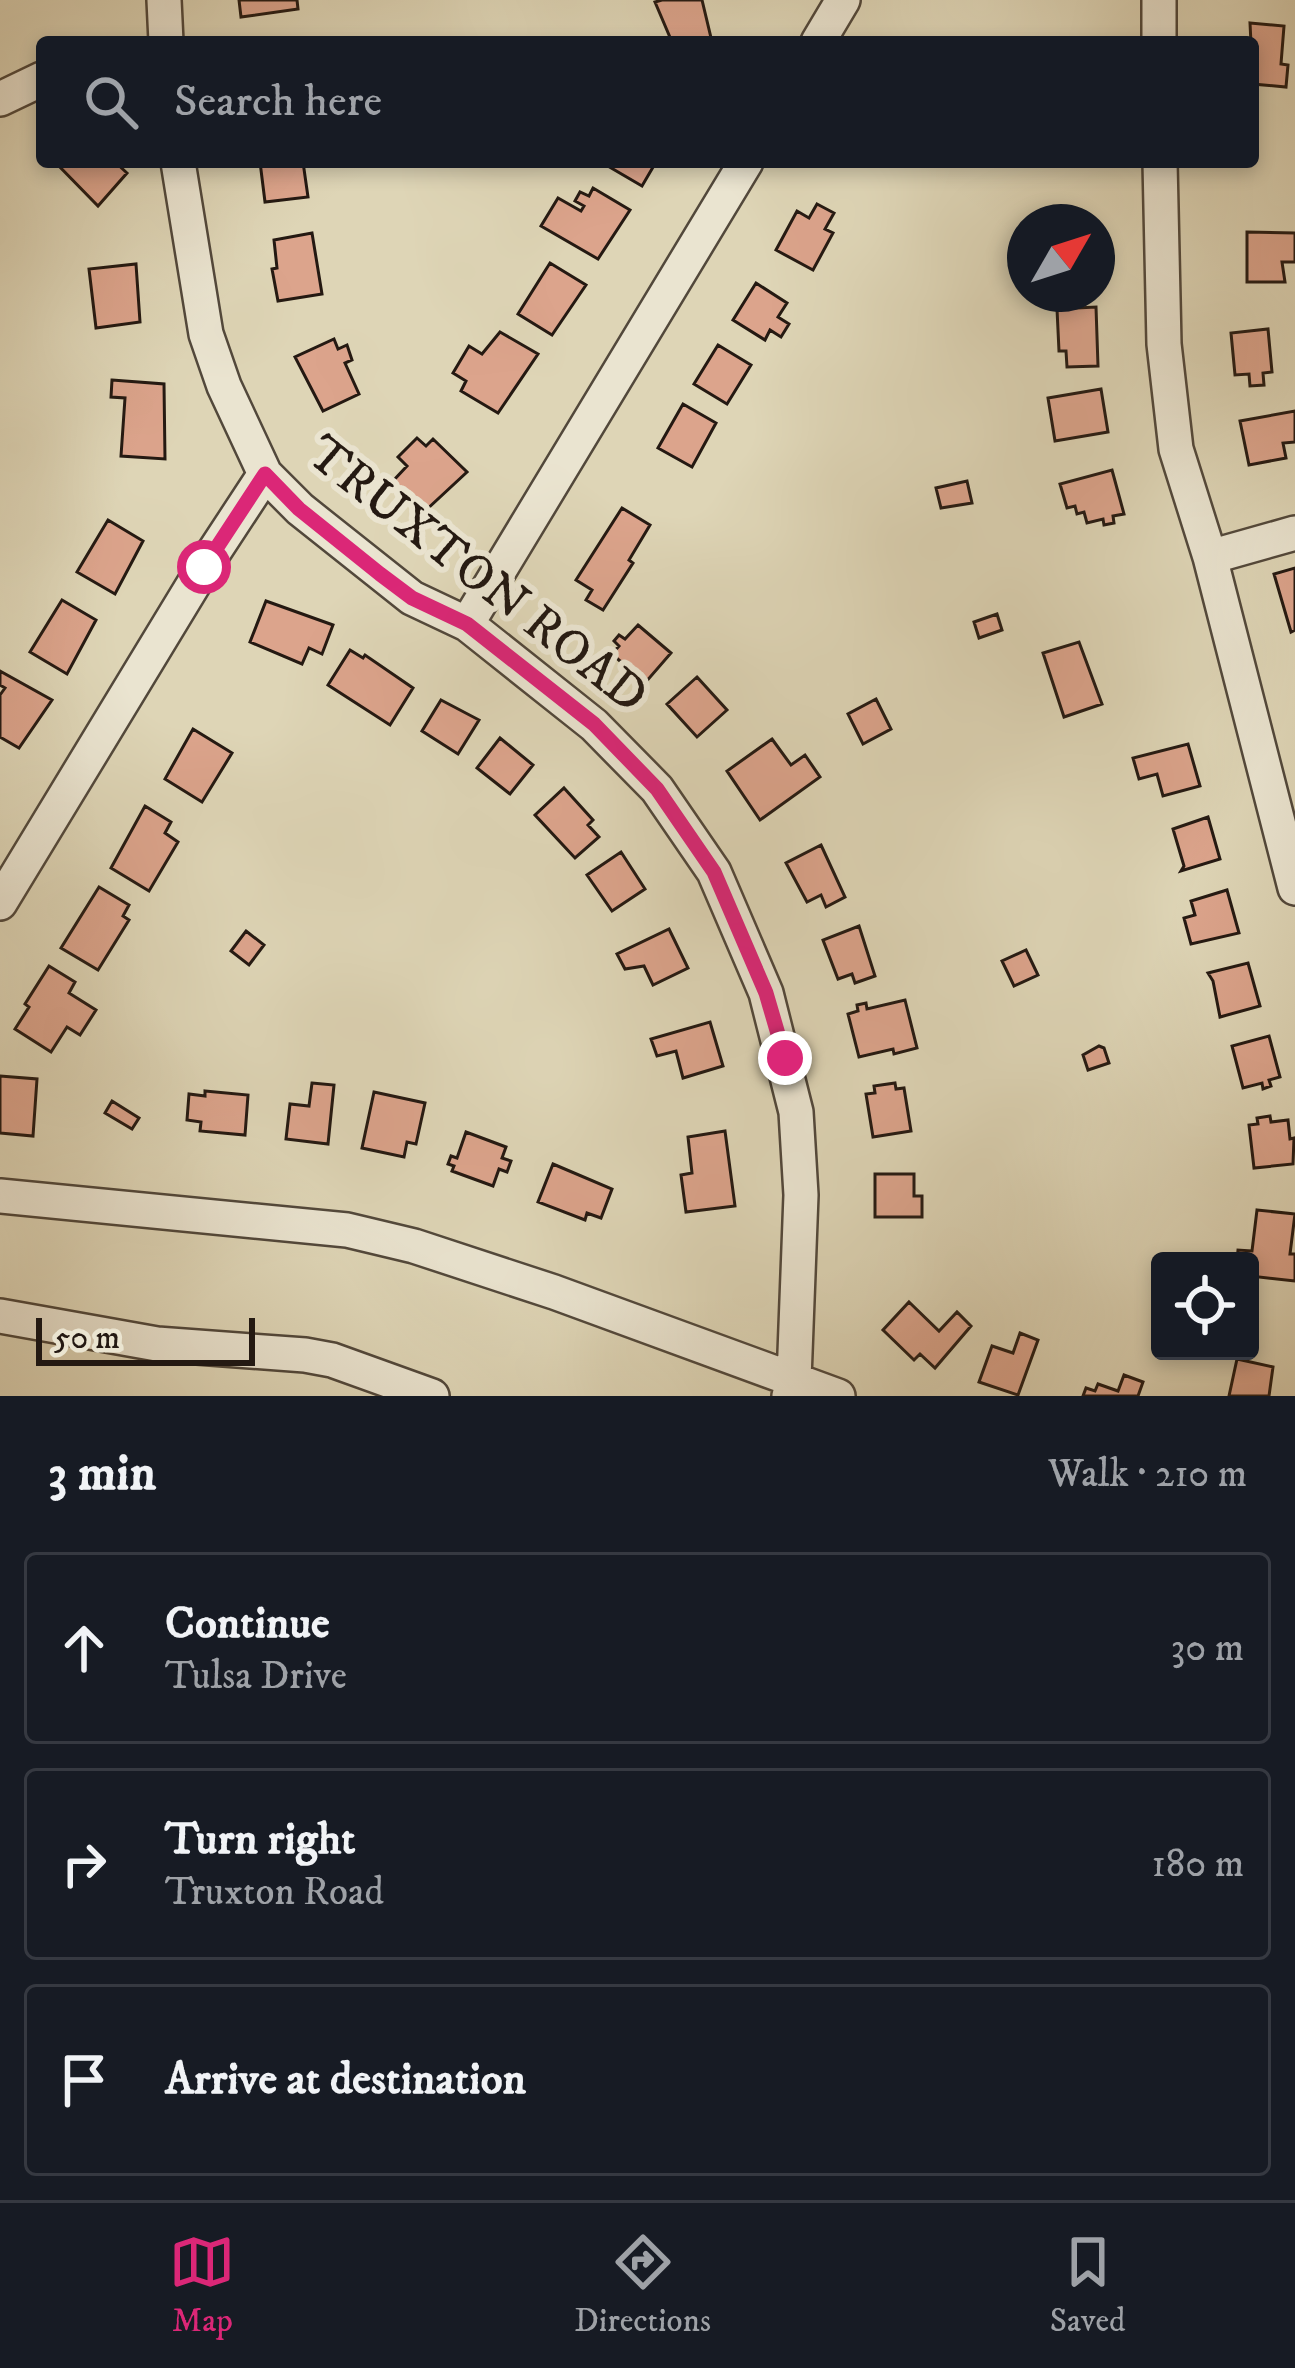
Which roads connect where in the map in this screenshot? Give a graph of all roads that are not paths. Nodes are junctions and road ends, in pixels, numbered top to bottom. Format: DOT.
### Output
graph roads {
  1 [pos="164,0"];
  2 [pos="843,0"];
  3 [pos="1159,0"];
  4 [pos="166,36"];
  5 [pos="822,36"];
  6 [pos="1159,36"];
  7 [pos="36,82"];
  8 [pos="0,99"];
  9 [pos="179,168"];
  10 [pos="742,168"];
  11 [pos="1160,168"];
  12 [pos="265,474"];
  13 [pos="1295,532"];
  14 [pos="1210,556"];
  15 [pos="467,624"];
  16 [pos="1295,888"];
  17 [pos="0,903"];
  18 [pos="0,1196"];
  19 [pos="0,1316"];
  20 [pos="791,1387"];
  21 [pos="432,1396"];
  22 [pos="838,1396"];
  1 -- 4 [label="street"];
  2 -- 5 [label="street"];
  3 -- 6 [label="street"];
  7 -- 8 [label="street"];
  9 -- 12 [label="street, TRUXTON ROAD"];
  10 -- 15 [label="street"];
  11 -- 14 [label="street"];
  12 -- 15 [label="street, TRUXTON ROAD"];
  12 -- 17 [label="street"];
  13 -- 14 [label="street"];
  14 -- 16 [label="street"];
  15 -- 20 [label="street, TRUXTON ROAD"];
  18 -- 20 [label="street"];
  19 -- 21 [label="street"];
  20 -- 22 [label="street"];
}
